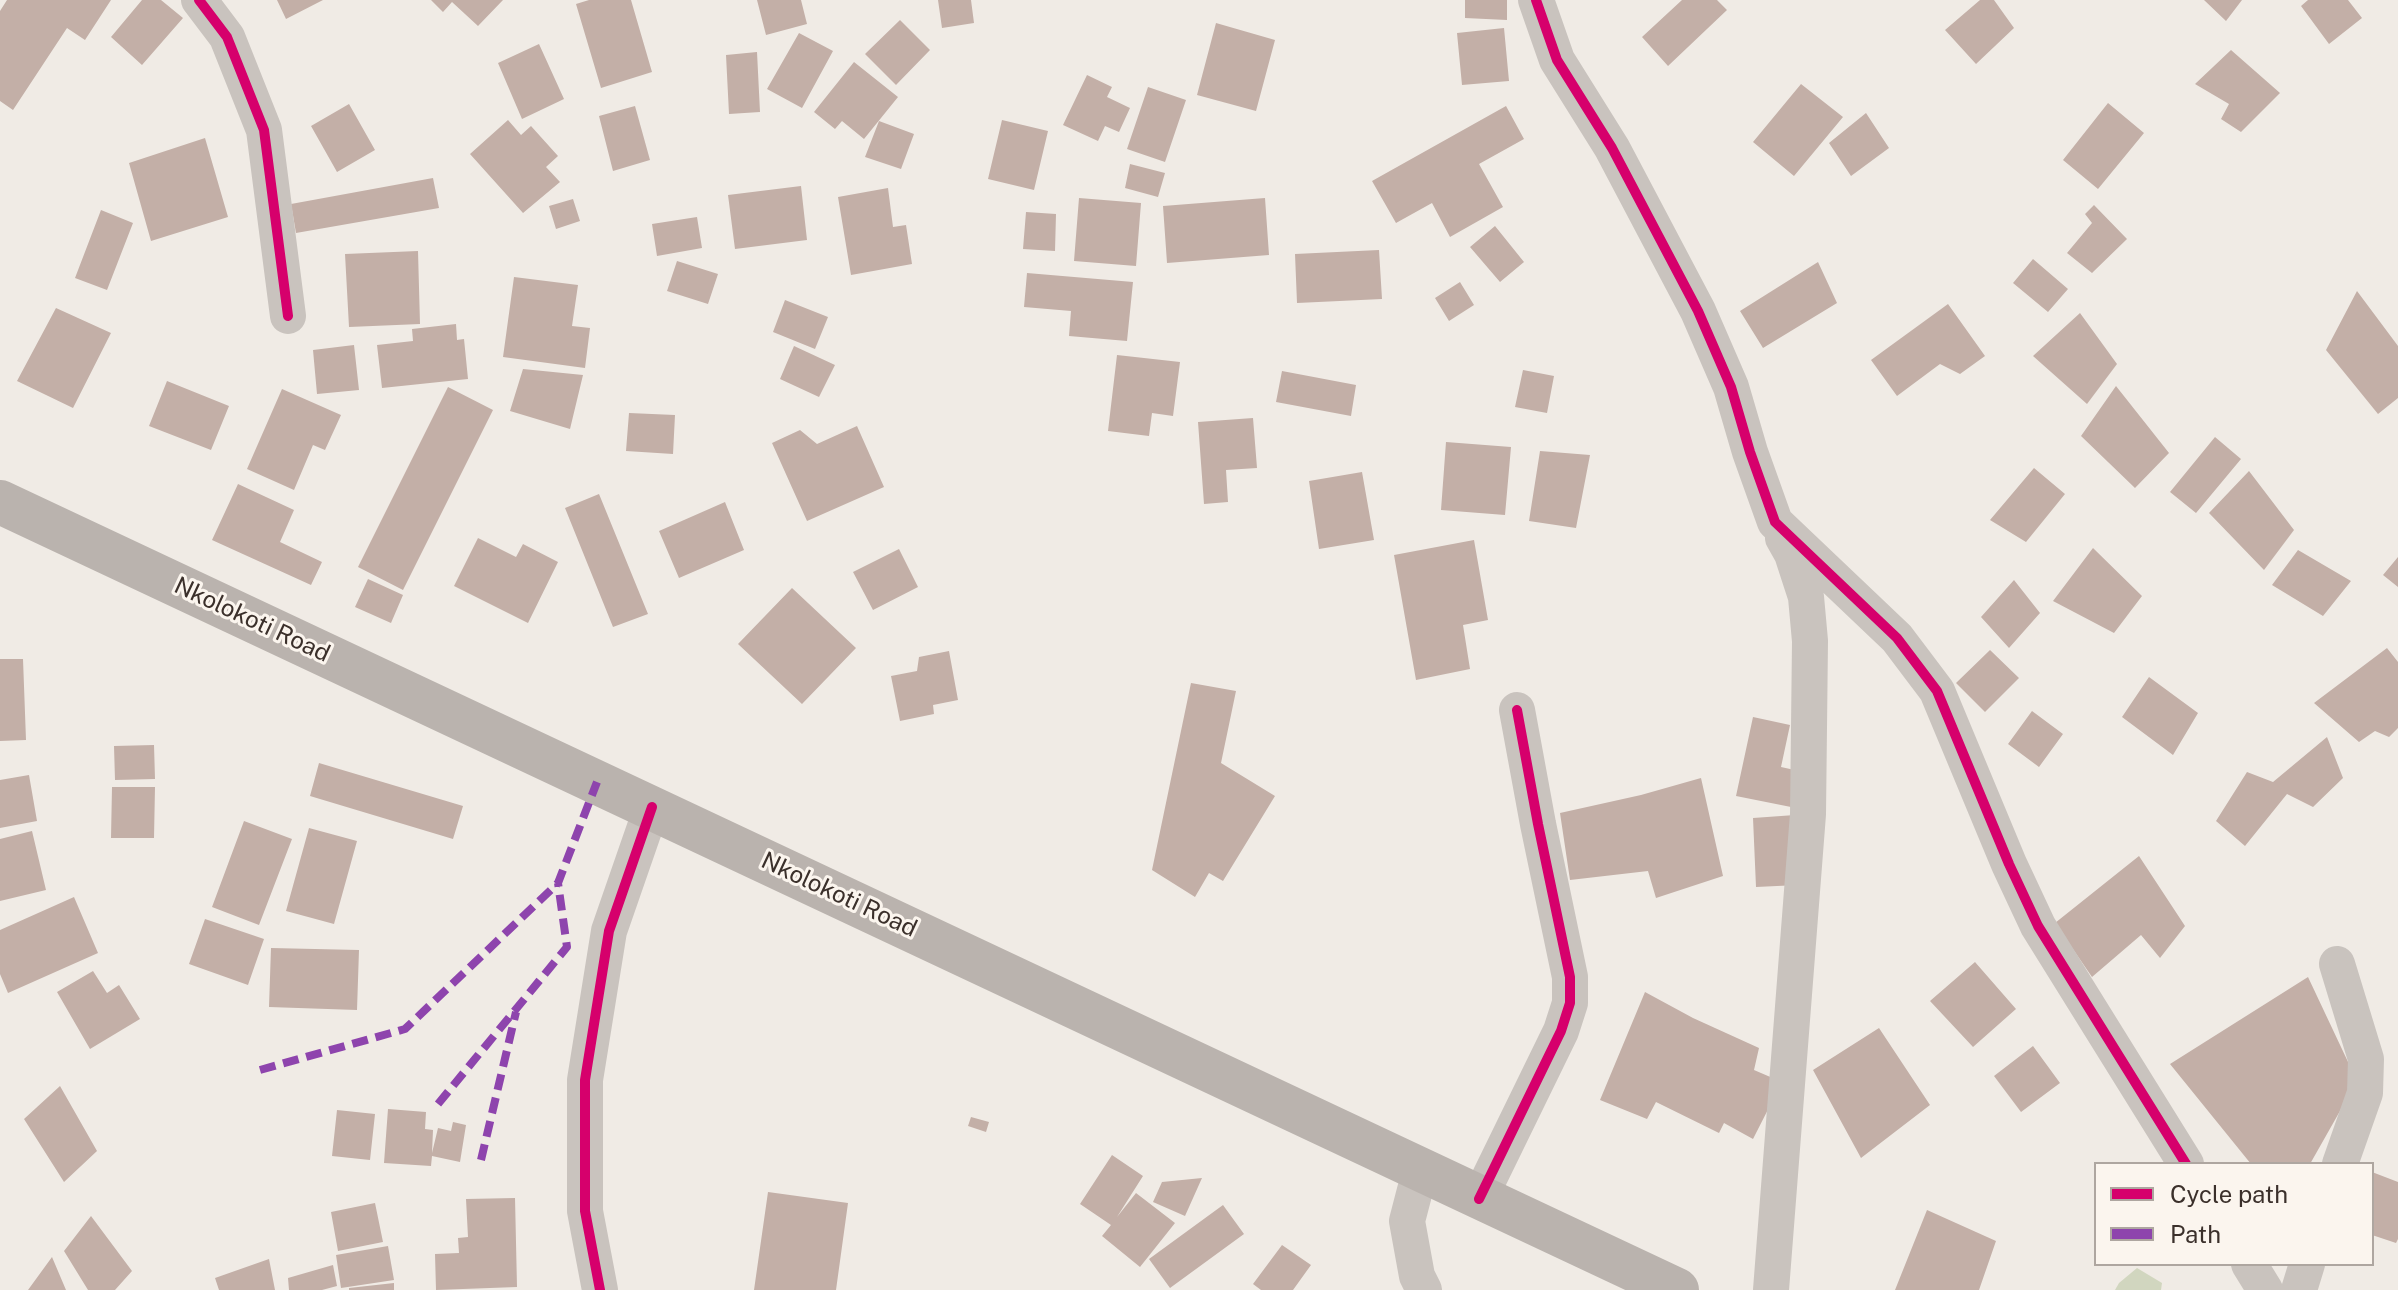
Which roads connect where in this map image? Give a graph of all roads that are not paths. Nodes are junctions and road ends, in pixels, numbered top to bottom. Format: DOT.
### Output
graph roads {
  1 [pos="199,0"];
  2 [pos="1536,0"];
  3 [pos="288,316"];
  4 [pos="0,502"];
  5 [pos="1775,522"];
  6 [pos="1517,710"];
  7 [pos="652,807"];
  8 [pos="2337,964"];
  9 [pos="2185,1162"];
  10 [pos="2341,1162"];
  11 [pos="1420,1171"];
  12 [pos="1479,1199"];
  13 [pos="2250,1266"];
  14 [pos="2306,1266"];
  15 [pos="600,1290"];
  16 [pos="1424,1290"];
  17 [pos="1677,1290"];
  18 [pos="1771,1290"];
  19 [pos="2265,1290"];
  20 [pos="2299,1290"];
  1 -- 3 [label="street"];
  2 -- 5 [label="street"];
  4 -- 7 [label="main road, Nkolokoti Road"];
  5 -- 9 [label="street"];
  5 -- 18 [label="street"];
  6 -- 12 [label="street"];
  7 -- 11 [label="main road, Nkolokoti Road"];
  7 -- 15 [label="street"];
  8 -- 10 [label="street"];
  11 -- 12 [label="main road, Nkolokoti Road"];
  11 -- 16 [label="street"];
  12 -- 17 [label="main road, Nkolokoti Road"];
  13 -- 19 [label="street"];
  14 -- 20 [label="street"];
}
